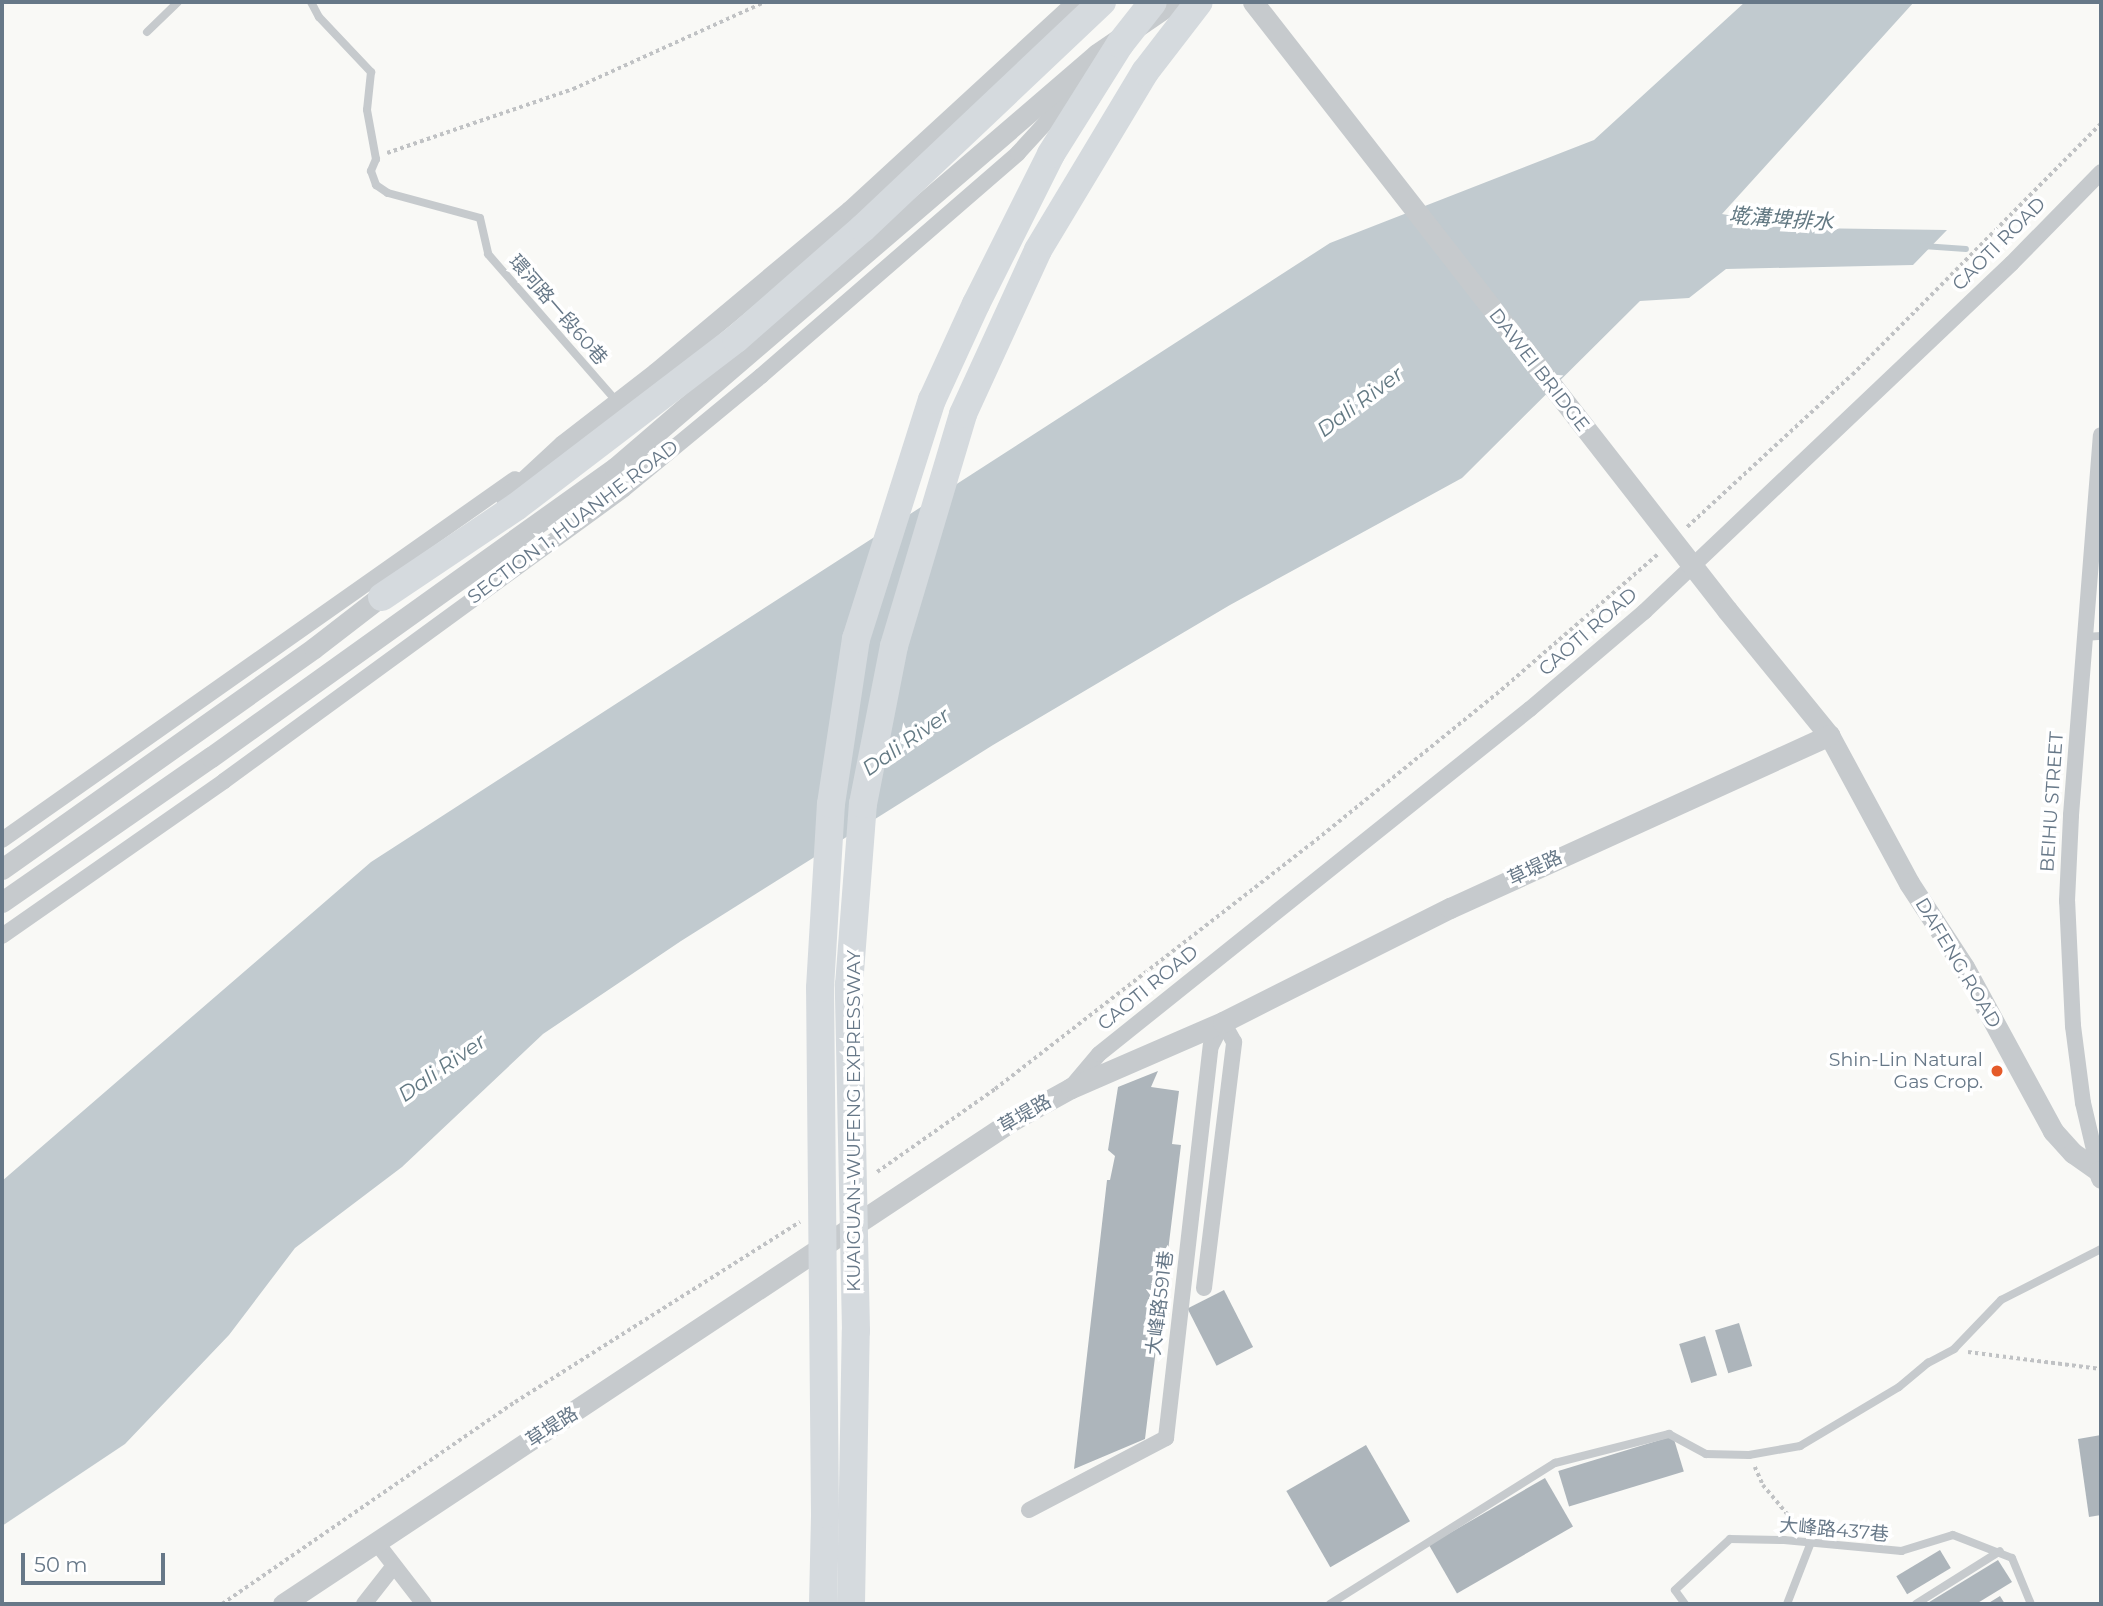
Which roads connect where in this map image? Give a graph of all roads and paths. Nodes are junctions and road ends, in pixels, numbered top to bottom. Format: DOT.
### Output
graph roads {
  1 [pos="178,2"];
  2 [pos="311,2"];
  3 [pos="765,2"];
  4 [pos="1077,2"];
  5 [pos="1102,2"];
  6 [pos="1153,2"];
  7 [pos="1173,2"];
  8 [pos="1199,2"];
  9 [pos="1253,2"];
  10 [pos="147,32"];
  11 [pos="1097,54"];
  12 [pos="2101,123"];
  13 [pos="376,159"];
  14 [pos="2101,172"];
  15 [pos="618,402"];
  16 [pos="2101,435"];
  17 [pos="563,445"];
  18 [pos="1677,536"];
  19 [pos="1667,546"];
  20 [pos="382,597"];
  21 [pos="2093,637"];
  22 [pos="1829,735"];
  23 [pos="2,840"];
  24 [pos="2,869"];
  25 [pos="2,902"];
  26 [pos="2,936"];
  27 [pos="1223,1022"];
  28 [pos="1071,1088"];
  29 [pos="2100,1174"];
  30 [pos="869,1176"];
  31 [pos="811,1215"];
  32 [pos="858,1224"];
  33 [pos="2101,1249"];
  34 [pos="817,1252"];
  35 [pos="1204,1288"];
  36 [pos="1954,1349"];
  37 [pos="2101,1369"];
  38 [pos="1749,1455"];
  39 [pos="1028,1510"];
  40 [pos="1784,1540"];
  41 [pos="376,1542"];
  42 [pos="1811,1542"];
  43 [pos="2000,1552"];
  44 [pos="393,1567"];
  45 [pos="222,1604"];
  46 [pos="283,1604"];
  47 [pos="364,1604"];
  48 [pos="424,1604"];
  49 [pos="816,1604"];
  50 [pos="823,1604"];
  51 [pos="851,1604"];
  52 [pos="859,1604"];
  53 [pos="1330,1604"];
  54 [pos="1685,1604"];
  55 [pos="1787,1604"];
  56 [pos="1916,1604"];
  57 [pos="2031,1604"];
  1 -- 10 [label="lane"];
  2 -- 13 [label="lane, 環河路一段60巷"];
  3 -- 13 [label="path"];
  4 -- 15 [label="street"];
  5 -- 20 [label="highway"];
  6 -- 50 [label="highway, KUAIGUAN-WUFENG EXPRESSWAY"];
  7 -- 11 [label="street, SECTION 1, HUANHE ROAD"];
  8 -- 51 [label="highway, KUAIGUAN-WUFENG EXPRESSWAY"];
  9 -- 22 [label="street, DAWEI BRIDGE"];
  11 -- 25 [label="street, SECTION 1, HUANHE ROAD"];
  11 -- 26 [label="street, SECTION 1, HUANHE ROAD"];
  12 -- 18 [label="path"];
  13 -- 15 [label="lane, 環河路一段60巷"];
  14 -- 28 [label="street, CAOTI ROAD"];
  15 -- 17 [label="street"];
  16 -- 21 [label="street, BEIHU STREET"];
  17 -- 20 [label="street"];
  17 -- 23 [label="street"];
  19 -- 30 [label="path"];
  20 -- 24 [label="street"];
  21 -- 29 [label="street, BEIHU STREET"];
  22 -- 27 [label="street, 草堤路"];
  22 -- 29 [label="street, DAFENG ROAD"];
  27 -- 28 [label="street, 草堤路"];
  27 -- 35 [label="street"];
  27 -- 39 [label="street, 大峰路591巷"];
  28 -- 32 [label="street, 草堤路"];
  31 -- 45 [label="path"];
  32 -- 34 [label="street, 草堤路"];
  32 -- 52 [label="street"];
  33 -- 36 [label="lane"];
  34 -- 41 [label="street, 草堤路"];
  34 -- 49 [label="street"];
  36 -- 37 [label="path"];
  36 -- 38 [label="lane"];
  38 -- 40 [label="path"];
  38 -- 53 [label="lane"];
  40 -- 42 [label="lane, 大峰路437巷"];
  40 -- 54 [label="lane, 大峰路437巷"];
  41 -- 44 [label="street"];
  41 -- 46 [label="street, 草堤路"];
  42 -- 43 [label="lane, 大峰路437巷"];
  42 -- 55 [label="lane"];
  43 -- 56 [label="lane"];
  43 -- 57 [label="lane"];
  44 -- 47 [label="street"];
  44 -- 48 [label="street"];
}
